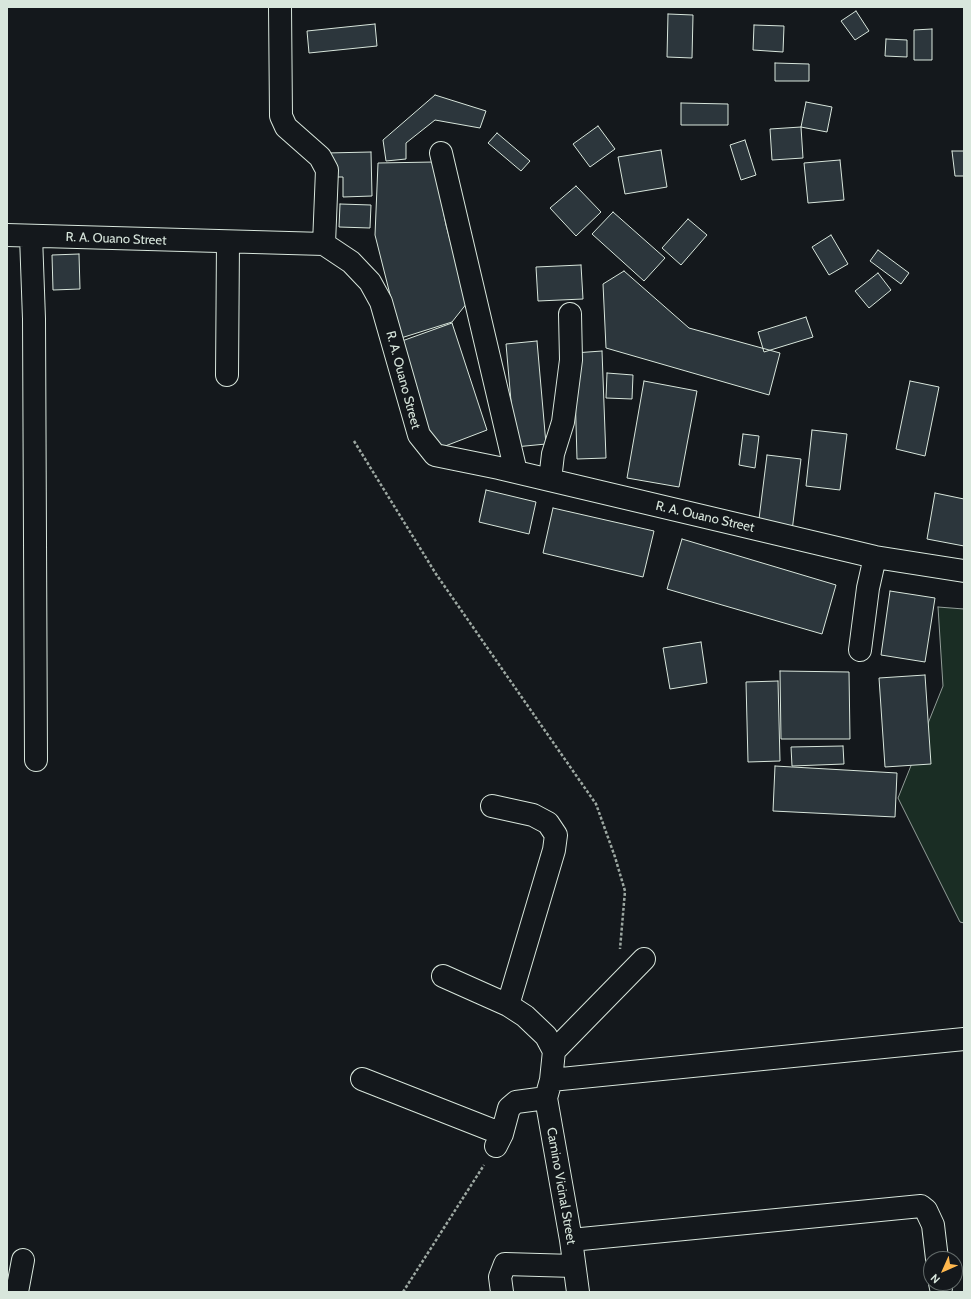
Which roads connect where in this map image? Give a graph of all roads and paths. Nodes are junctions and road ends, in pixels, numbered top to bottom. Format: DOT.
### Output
graph roads {
  1 [pos="280,7"];
  2 [pos="441,153"];
  3 [pos="7,235"];
  4 [pos="31,236"];
  5 [pos="228,242"];
  6 [pos="324,244"];
  7 [pos="570,314"];
  8 [pos="227,375"];
  9 [pos="354,440"];
  10 [pos="516,472"];
  11 [pos="550,480"];
  12 [pos="875,557"];
  13 [pos="964,572"];
  14 [pos="860,650"];
  15 [pos="36,760"];
  16 [pos="492,806"];
  17 [pos="620,954"];
  18 [pos="644,960"];
  19 [pos="443,976"];
  20 [pos="508,1005"];
  21 [pos="964,1039"];
  22 [pos="554,1051"];
  23 [pos="362,1079"];
  24 [pos="548,1089"];
  25 [pos="499,1140"];
  26 [pos="571,1240"];
  27 [pos="936,1251"];
  28 [pos="23,1260"];
  29 [pos="574,1266"];
  30 [pos="17,1292"];
  31 [pos="404,1292"];
  32 [pos="502,1292"];
  33 [pos="578,1292"];
  1 -- 6 [label="street"];
  2 -- 10 [label="street"];
  3 -- 4 [label="street, R. A. Ouano Street"];
  4 -- 5 [label="street, R. A. Ouano Street"];
  4 -- 15 [label="street"];
  5 -- 6 [label="street, R. A. Ouano Street"];
  5 -- 8 [label="street"];
  6 -- 10 [label="street, R. A. Ouano Street"];
  7 -- 11 [label="street"];
  9 -- 17 [label="path"];
  10 -- 11 [label="street, R. A. Ouano Street"];
  11 -- 12 [label="street, R. A. Ouano Street"];
  12 -- 13 [label="street, R. A. Ouano Street"];
  12 -- 14 [label="street"];
  16 -- 20 [label="street"];
  18 -- 22 [label="street"];
  19 -- 20 [label="street"];
  20 -- 22 [label="street"];
  21 -- 24 [label="street"];
  22 -- 24 [label="street, Camino Vicinal Street"];
  23 -- 25 [label="street"];
  24 -- 25 [label="street"];
  24 -- 26 [label="street, Camino Vicinal Street"];
  25 -- 31 [label="path"];
  26 -- 27 [label="street"];
  26 -- 29 [label="street, Camino Vicinal Street"];
  28 -- 30 [label="street"];
  29 -- 32 [label="street"];
  29 -- 33 [label="street, Camino Vicinal Street"];
}
